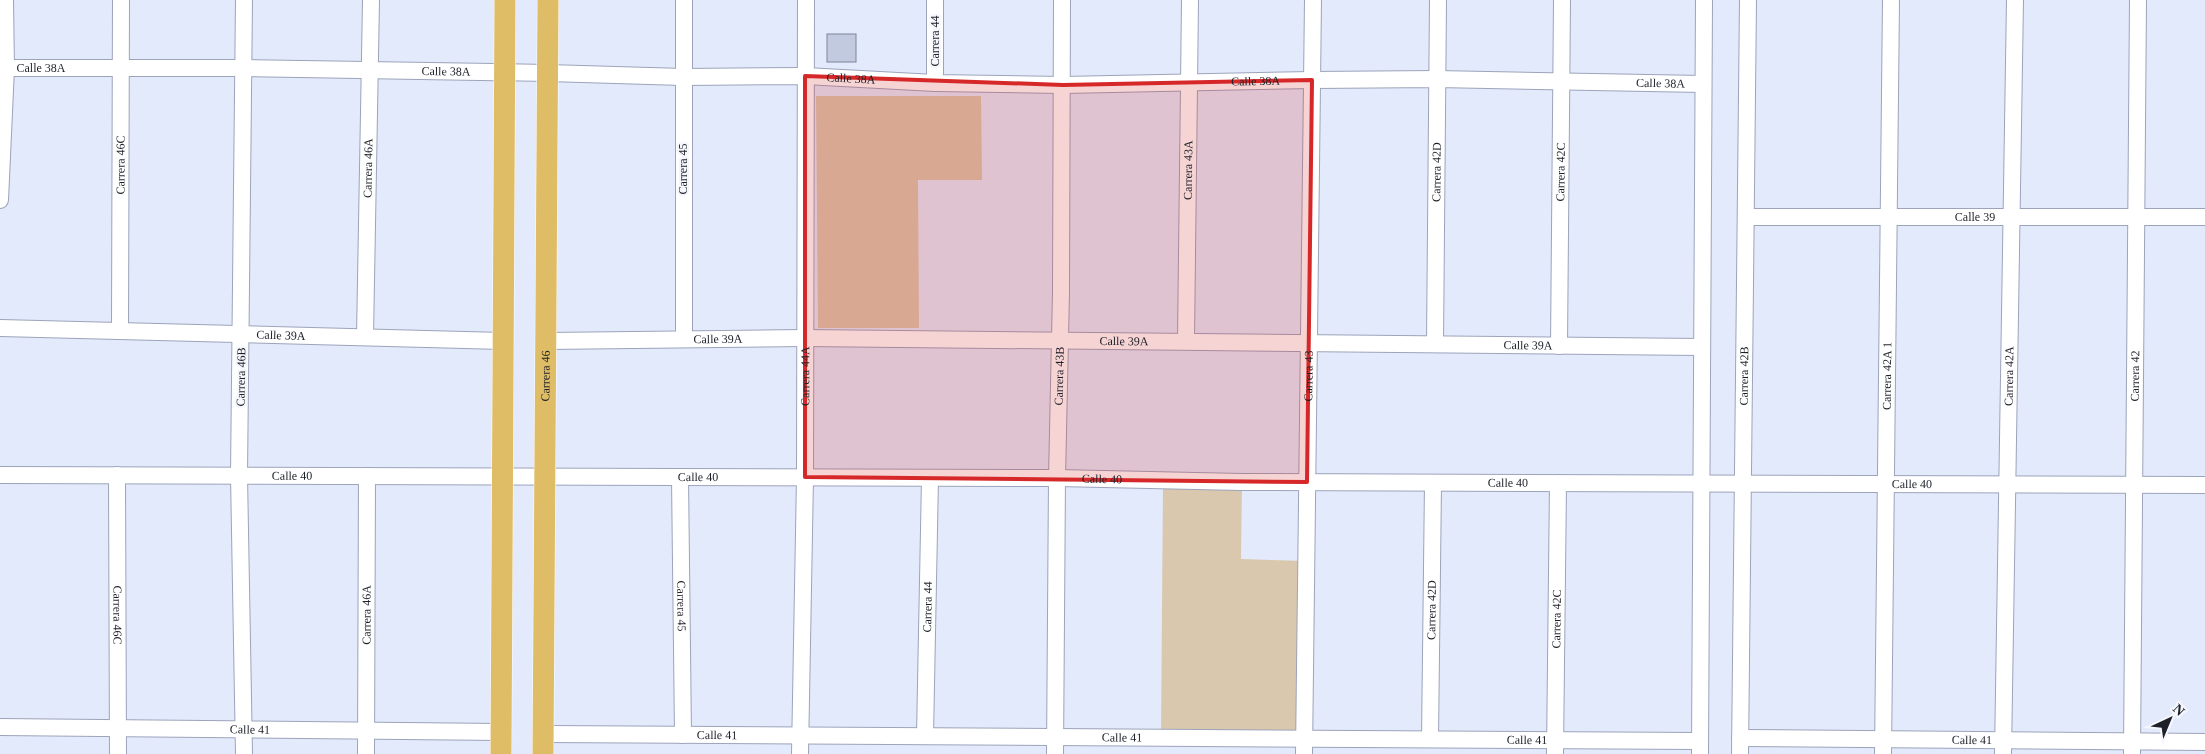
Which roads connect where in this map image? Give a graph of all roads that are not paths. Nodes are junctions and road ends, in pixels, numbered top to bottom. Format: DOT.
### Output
graph roads {
  1 [pos="5,0"];
  2 [pos="121,0"];
  3 [pos="244,0"];
  4 [pos="371,0"];
  5 [pos="505,0"];
  6 [pos="548,0"];
  7 [pos="684,0"];
  8 [pos="806,0"];
  9 [pos="935,0"];
  10 [pos="1062,0"];
  11 [pos="1190,0"];
  12 [pos="1313,0"];
  13 [pos="1438,0"];
  14 [pos="1562,0"];
  15 [pos="1704,0"];
  16 [pos="1748,0"];
  17 [pos="1891,0"];
  18 [pos="2014,0"];
  19 [pos="2138,0"];
  20 [pos="120,67"];
  21 [pos="3,68"];
  22 [pos="244,68"];
  23 [pos="370,71"];
  24 [pos="504,73"];
  25 [pos="548,73"];
  26 [pos="804,76"];
  27 [pos="683,77"];
  28 [pos="1312,80"];
  29 [pos="1437,80"];
  30 [pos="935,82"];
  31 [pos="1563,82"];
  32 [pos="1189,84"];
  33 [pos="1703,84"];
  34 [pos="1063,86"];
  35 [pos="0,200"];
  36 [pos="1746,217"];
  37 [pos="1889,217"];
  38 [pos="2011,217"];
  39 [pos="2136,217"];
  40 [pos="2205,217"];
  41 [pos="0,328"];
  42 [pos="120,330"];
  43 [pos="242,336"];
  44 [pos="365,336"];
  45 [pos="804,338"];
  46 [pos="684,339"];
  47 [pos="1061,339"];
  48 [pos="1186,340"];
  49 [pos="503,341"];
  50 [pos="546,341"];
  51 [pos="1309,342"];
  52 [pos="1435,344"];
  53 [pos="1559,346"];
  54 [pos="1702,347"];
  55 [pos="0,474"];
  56 [pos="117,475"];
  57 [pos="239,475"];
  58 [pos="367,476"];
  59 [pos="502,476"];
  60 [pos="545,476"];
  61 [pos="680,477"];
  62 [pos="805,477"];
  63 [pos="930,478"];
  64 [pos="1057,478"];
  65 [pos="1307,482"];
  66 [pos="1434,483"];
  67 [pos="1558,483"];
  68 [pos="1701,484"];
  69 [pos="1743,484"];
  70 [pos="1886,484"];
  71 [pos="2007,485"];
  72 [pos="2134,485"];
  73 [pos="2205,485"];
  74 [pos="0,727"];
  75 [pos="117,729"];
  76 [pos="244,730"];
  77 [pos="366,731"];
  78 [pos="501,732"];
  79 [pos="683,735"];
  80 [pos="800,735"];
  81 [pos="925,736"];
  82 [pos="1055,737"];
  83 [pos="1430,739"];
  84 [pos="2205,742"];
  85 [pos="543,744"];
  86 [pos="1304,746"];
  87 [pos="1740,746"];
  88 [pos="1556,747"];
  89 [pos="1700,747"];
  90 [pos="1883,747"];
  91 [pos="2003,747"];
  92 [pos="2132,748"];
  93 [pos="118,754"];
  94 [pos="244,754"];
  95 [pos="366,754"];
  96 [pos="501,754"];
  97 [pos="800,754"];
  98 [pos="1055,754"];
  1 -- 21 [label="street"];
  2 -- 20 [label="street, Carrera 46C"];
  3 -- 22 [label="street, Carrera 46B"];
  4 -- 23 [label="street, Carrera 46A"];
  5 -- 24 [label="main road"];
  6 -- 25 [label="main road, Carrera 46"];
  7 -- 27 [label="street, Carrera 45"];
  8 -- 26 [label="street, Carrera 44A"];
  9 -- 30 [label="street, Carrera 44"];
  10 -- 34 [label="street, Carrera 43B"];
  11 -- 32 [label="street, Carrera 43A"];
  12 -- 28 [label="street, Carrera 43"];
  13 -- 29 [label="street, Carrera 42D"];
  14 -- 31 [label="street, Carrera 42C"];
  15 -- 33 [label="street"];
  16 -- 36 [label="street, Carrera 42B"];
  17 -- 37 [label="street, Carrera 42A 1"];
  18 -- 38 [label="street, Carrera 42A"];
  19 -- 39 [label="street, Carrera 42"];
  20 -- 21 [label="street, Calle 38A"];
  20 -- 22 [label="street, Calle 38A"];
  20 -- 42 [label="street, Carrera 46C"];
  21 -- 35 [label="street"];
  22 -- 23 [label="street, Calle 38A"];
  22 -- 43 [label="street, Carrera 46B"];
  23 -- 24 [label="street, Calle 38A"];
  23 -- 44 [label="street, Carrera 46A"];
  24 -- 25 [label="street, Calle 38A"];
  24 -- 49 [label="main road"];
  25 -- 27 [label="street, Calle 38A"];
  25 -- 50 [label="main road, Carrera 46"];
  26 -- 27 [label="street, Calle 38A"];
  26 -- 30 [label="street, Calle 38A"];
  26 -- 45 [label="street, Carrera 44A"];
  27 -- 46 [label="street, Carrera 45"];
  28 -- 29 [label="street, Calle 38A"];
  28 -- 32 [label="street, Calle 38A"];
  28 -- 51 [label="street, Carrera 43"];
  29 -- 31 [label="street, Calle 38A"];
  29 -- 52 [label="street, Carrera 42D"];
  30 -- 34 [label="street, Calle 38A"];
  31 -- 33 [label="street, Calle 38A"];
  31 -- 53 [label="street, Carrera 42C"];
  32 -- 34 [label="street, Calle 38A"];
  32 -- 48 [label="street, Carrera 43A"];
  33 -- 54 [label="street"];
  34 -- 47 [label="street, Carrera 43B"];
  36 -- 37 [label="street, Calle 39"];
  36 -- 69 [label="street, Carrera 42B"];
  37 -- 38 [label="street, Calle 39"];
  37 -- 70 [label="street, Carrera 42A 1"];
  38 -- 39 [label="street, Calle 39"];
  38 -- 71 [label="street, Carrera 42A"];
  39 -- 40 [label="street, Calle 39"];
  39 -- 72 [label="street, Carrera 42"];
  41 -- 42 [label="street, Calle 39A"];
  42 -- 43 [label="street, Calle 39A"];
  43 -- 44 [label="street, Calle 39A"];
  43 -- 57 [label="street, Carrera 46B"];
  44 -- 49 [label="street, Calle 39A"];
  45 -- 46 [label="street, Calle 39A"];
  45 -- 47 [label="street, Calle 39A"];
  45 -- 62 [label="street, Carrera 44A"];
  46 -- 50 [label="street, Calle 39A"];
  47 -- 48 [label="street, Calle 39A"];
  47 -- 64 [label="street, Carrera 43B"];
  48 -- 51 [label="street, Calle 39A"];
  49 -- 59 [label="main road"];
  50 -- 60 [label="main road, Carrera 46"];
  51 -- 52 [label="street, Calle 39A"];
  51 -- 65 [label="street, Carrera 43"];
  52 -- 53 [label="street, Calle 39A"];
  53 -- 54 [label="street, Calle 39A"];
  54 -- 68 [label="street"];
  55 -- 56 [label="street, Calle 40"];
  56 -- 57 [label="street, Calle 40"];
  56 -- 75 [label="street, Carrera 46C"];
  57 -- 58 [label="street, Calle 40"];
  57 -- 76 [label="street, Carrera 46B"];
  58 -- 59 [label="street, Calle 40"];
  58 -- 77 [label="street, Carrera 46A"];
  59 -- 60 [label="street, Calle 40"];
  59 -- 78 [label="main road"];
  60 -- 61 [label="street, Calle 40"];
  60 -- 85 [label="main road, Carrera 46"];
  61 -- 62 [label="street, Calle 40"];
  61 -- 79 [label="street, Carrera 45"];
  62 -- 63 [label="street, Calle 40"];
  62 -- 80 [label="street, Carrera 44A"];
  63 -- 64 [label="street, Calle 40"];
  63 -- 81 [label="street, Carrera 44"];
  64 -- 65 [label="street, Calle 40"];
  64 -- 82 [label="street, Carrera 43B"];
  65 -- 66 [label="street, Calle 40"];
  65 -- 86 [label="street, Carrera 43"];
  66 -- 67 [label="street, Calle 40"];
  66 -- 83 [label="street, Carrera 42D"];
  67 -- 68 [label="street, Calle 40"];
  67 -- 88 [label="street, Carrera 42C"];
  68 -- 69 [label="street, Calle 40"];
  68 -- 89 [label="street"];
  69 -- 70 [label="street, Calle 40"];
  69 -- 87 [label="street, Carrera 42B"];
  70 -- 71 [label="street, Calle 40"];
  70 -- 90 [label="street, Carrera 42A 1"];
  71 -- 72 [label="street, Calle 40"];
  71 -- 91 [label="street, Carrera 42A"];
  72 -- 73 [label="street, Calle 40"];
  72 -- 92 [label="street, Carrera 42"];
  74 -- 75 [label="street, Calle 41"];
  75 -- 76 [label="street, Calle 41"];
  75 -- 93 [label="street, Carrera 46C"];
  76 -- 77 [label="street, Calle 41"];
  76 -- 94 [label="street, Carrera 46B"];
  77 -- 78 [label="street, Calle 41"];
  77 -- 95 [label="street, Carrera 46A"];
  78 -- 96 [label="main road"];
  79 -- 80 [label="street, Calle 41"];
  79 -- 85 [label="street, Calle 41"];
  80 -- 81 [label="street, Calle 41"];
  80 -- 97 [label="street, Carrera 44A"];
  81 -- 82 [label="street, Calle 41"];
  82 -- 86 [label="street, Calle 41"];
  82 -- 98 [label="street, Carrera 43B"];
  83 -- 86 [label="street, Calle 41"];
  83 -- 88 [label="street, Calle 41"];
  84 -- 92 [label="street, Calle 41"];
  87 -- 90 [label="street, Calle 41"];
  88 -- 89 [label="street, Calle 41"];
  90 -- 91 [label="street, Calle 41"];
  91 -- 92 [label="street, Calle 41"];
}
